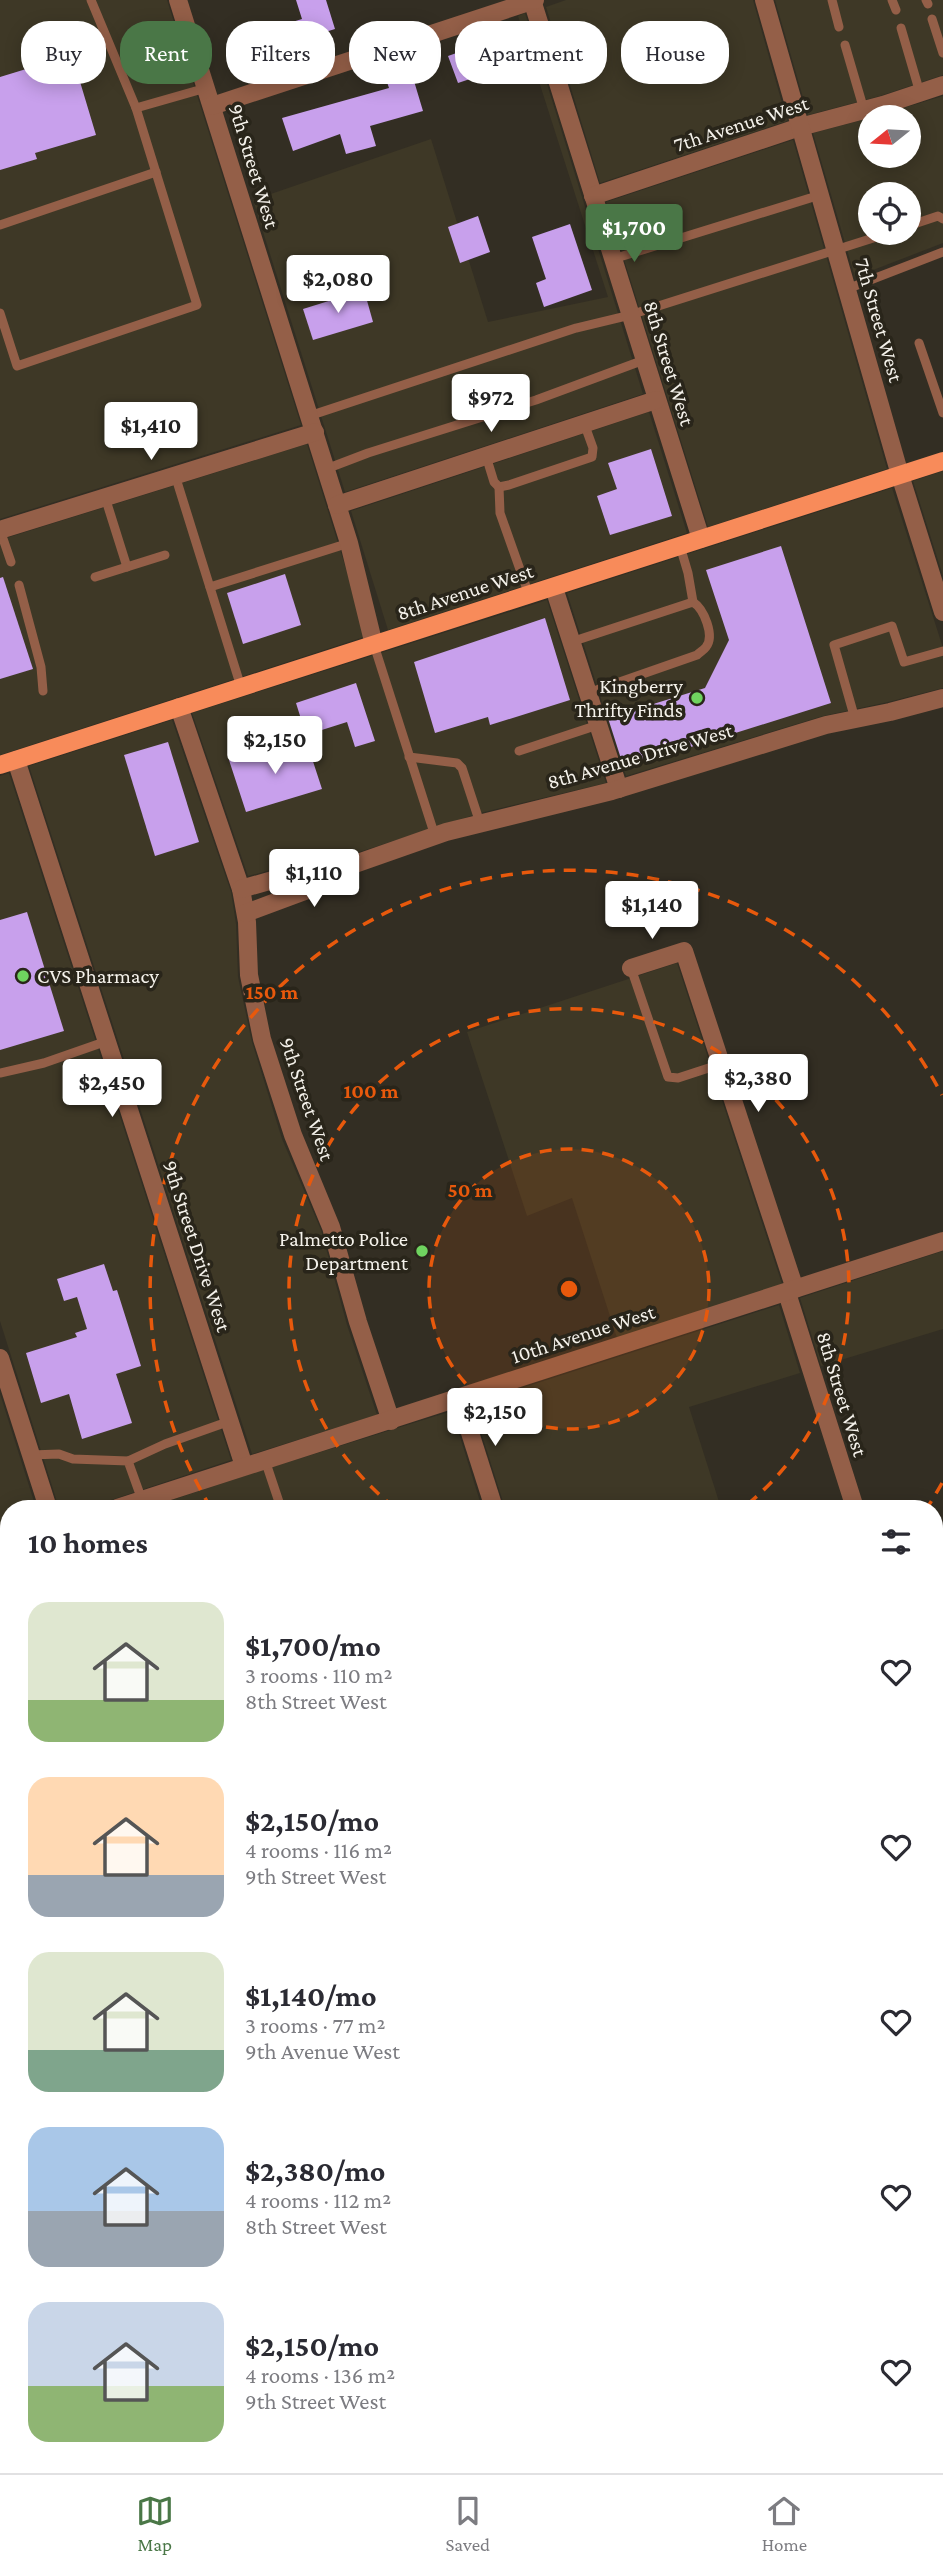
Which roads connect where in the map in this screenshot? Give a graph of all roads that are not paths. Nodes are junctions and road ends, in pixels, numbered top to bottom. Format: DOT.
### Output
graph roads {
  1 [pos="91,0"];
  2 [pos="178,0"];
  3 [pos="533,0"];
  4 [pos="764,0"];
  5 [pos="832,0"];
  6 [pos="892,0"];
  7 [pos="896,10"];
  8 [pos="932,19"];
  9 [pos="839,27"];
  10 [pos="901,28"];
  11 [pos="845,44"];
  12 [pos="943,53"];
  13 [pos="943,86"];
  14 [pos="206,88"];
  15 [pos="920,93"];
  16 [pos="863,105"];
  17 [pos="880,105"];
  18 [pos="212,106"];
  19 [pos="136,108"];
  20 [pos="858,112"];
  21 [pos="800,127"];
  22 [pos="156,172"];
  23 [pos="820,195"];
  24 [pos="593,196"];
  25 [pos="943,219"];
  26 [pos="921,222"];
  27 [pos="0,225"];
  28 [pos="858,244"];
  29 [pos="836,251"];
  30 [pos="943,252"];
  31 [pos="612,259"];
  32 [pos="847,289"];
  33 [pos="0,313"];
  34 [pos="630,314"];
  35 [pos="919,343"];
  36 [pos="644,360"];
  37 [pos="656,400"];
  38 [pos="943,413"];
  39 [pos="584,423"];
  40 [pos="312,424"];
  41 [pos="486,456"];
  42 [pos="943,461"];
  43 [pos="326,469"];
  44 [pos="175,475"];
  45 [pos="900,475"];
  46 [pos="499,487"];
  47 [pos="104,497"];
  48 [pos="337,505"];
  49 [pos="0,530"];
  50 [pos="701,539"];
  51 [pos="349,543"];
  52 [pos="680,546"];
  53 [pos="165,555"];
  54 [pos="11,562"];
  55 [pos="127,567"];
  56 [pos="95,577"];
  57 [pos="19,585"];
  58 [pos="210,587"];
  59 [pos="554,587"];
  60 [pos="529,595"];
  61 [pos="693,602"];
  62 [pos="943,612"];
  63 [pos="571,642"];
  64 [pos="374,645"];
  65 [pos="943,651"];
  66 [pos="241,687"];
  67 [pos="43,691"];
  68 [pos="588,692"];
  69 [pos="943,698"];
  70 [pos="179,707"];
  71 [pos="855,719"];
  72 [pos="598,725"];
  73 [pos="519,751"];
  74 [pos="410,757"];
  75 [pos="8,763"];
  76 [pos="619,789"];
  77 [pos="480,823"];
  78 [pos="435,836"];
  79 [pos="352,865"];
  80 [pos="241,889"];
  81 [pos="246,913"];
  82 [pos="631,968"];
  83 [pos="107,1041"];
  84 [pos="721,1064"];
  85 [pos="0,1073"];
  86 [pos="943,1241"];
  87 [pos="791,1291"];
  88 [pos="0,1358"];
  89 [pos="459,1398"];
  90 [pos="230,1421"];
  91 [pos="391,1421"];
  92 [pos="31,1455"];
  93 [pos="265,1460"];
  94 [pos="128,1461"];
  95 [pos="244,1466"];
  96 [pos="45,1500"];
  97 [pos="142,1500"];
  98 [pos="278,1500"];
  99 [pos="491,1500"];
  100 [pos="853,1500"];
  1 -- 19 [label="lane"];
  2 -- 14 [label="street, 9th Street West"];
  3 -- 18 [label="street"];
  3 -- 24 [label="street, 8th Street West"];
  4 -- 21 [label="street, 7th Street West"];
  5 -- 9 [label="lane"];
  6 -- 7 [label="lane"];
  8 -- 12 [label="lane"];
  10 -- 15 [label="lane"];
  11 -- 16 [label="lane"];
  13 -- 15 [label="street, 7th Avenue West"];
  14 -- 18 [label="street, 9th Street West"];
  14 -- 19 [label="lane"];
  15 -- 17 [label="street, 7th Avenue West"];
  18 -- 40 [label="street, 9th Street West"];
  19 -- 22 [label="lane"];
  20 -- 21 [label="street, 7th Avenue West"];
  21 -- 23 [label="street, 7th Street West"];
  21 -- 24 [label="street, 7th Avenue West"];
  22 -- 27 [label="lane"];
  22 -- 33 [label="lane"];
  23 -- 29 [label="street, 7th Street West"];
  23 -- 31 [label="lane"];
  24 -- 31 [label="street, 8th Street West"];
  25 -- 26 [label="lane"];
  28 -- 29 [label="lane"];
  29 -- 32 [label="street, 7th Street West"];
  29 -- 34 [label="lane"];
  30 -- 32 [label="lane"];
  31 -- 34 [label="street, 8th Street West"];
  32 -- 45 [label="street, 7th Street West"];
  34 -- 36 [label="street, 8th Street West"];
  34 -- 40 [label="lane"];
  35 -- 38 [label="lane"];
  36 -- 37 [label="street, 8th Street West"];
  36 -- 43 [label="lane"];
  37 -- 39 [label="street"];
  37 -- 50 [label="street, 8th Street West"];
  39 -- 41 [label="street"];
  39 -- 46 [label="lane"];
  40 -- 43 [label="street, 9th Street West"];
  40 -- 44 [label="street"];
  41 -- 46 [label="lane"];
  41 -- 48 [label="street"];
  42 -- 45 [label="main road, 8th Avenue West"];
  43 -- 48 [label="street, 9th Street West"];
  44 -- 47 [label="street"];
  44 -- 58 [label="lane"];
  45 -- 50 [label="main road, 8th Avenue West"];
  45 -- 62 [label="street, 7th Street West"];
  46 -- 60 [label="lane"];
  47 -- 49 [label="street"];
  47 -- 55 [label="lane"];
  48 -- 51 [label="street, 9th Street West"];
  49 -- 54 [label="lane"];
  50 -- 52 [label="main road, 8th Avenue West"];
  51 -- 58 [label="lane"];
  51 -- 64 [label="street, 9th Street West"];
  52 -- 59 [label="main road, 8th Avenue West"];
  52 -- 61 [label="lane"];
  53 -- 55 [label="lane"];
  55 -- 56 [label="lane"];
  57 -- 67 [label="lane"];
  58 -- 66 [label="lane"];
  59 -- 60 [label="main road, 8th Avenue West"];
  59 -- 63 [label="street"];
  60 -- 64 [label="main road, 8th Avenue West"];
  61 -- 63 [label="lane"];
  61 -- 68 [label="lane"];
  63 -- 68 [label="street"];
  64 -- 66 [label="main road, 8th Avenue West"];
  64 -- 74 [label="lane"];
  65 -- 71 [label="lane"];
  66 -- 70 [label="main road, 8th Avenue West"];
  68 -- 72 [label="street"];
  69 -- 71 [label="street, 8th Avenue Drive West"];
  70 -- 75 [label="main road, 8th Avenue West"];
  70 -- 80 [label="street, 9th Street West"];
  71 -- 76 [label="street, 8th Avenue Drive West"];
  72 -- 73 [label="lane"];
  72 -- 76 [label="street"];
  74 -- 77 [label="lane"];
  74 -- 78 [label="lane"];
  75 -- 83 [label="street, 9th Street Drive West"];
  76 -- 77 [label="street, 8th Avenue Drive West"];
  77 -- 78 [label="street, 8th Avenue Drive West"];
  78 -- 79 [label="street, 8th Avenue Drive West"];
  79 -- 80 [label="street, 8th Avenue Drive West"];
  79 -- 81 [label="street, 8th Avenue Drive West"];
  80 -- 81 [label="street, 9th Street West"];
  81 -- 91 [label="street, 9th Street West"];
  82 -- 84 [label="lane"];
  82 -- 84 [label="street, 8th Street West"];
  83 -- 85 [label="lane"];
  83 -- 90 [label="street, 9th Street Drive West"];
  84 -- 87 [label="street, 8th Street West"];
  86 -- 87 [label="street, 10th Avenue West"];
  87 -- 89 [label="street, 10th Avenue West"];
  87 -- 100 [label="street, 8th Street West"];
  88 -- 92 [label="street"];
  89 -- 91 [label="street, 10th Avenue West"];
  89 -- 99 [label="street"];
  90 -- 94 [label="lane"];
  90 -- 95 [label="street, 9th Street Drive West"];
  91 -- 93 [label="street, 10th Avenue West"];
  92 -- 94 [label="lane"];
  92 -- 96 [label="street"];
  93 -- 95 [label="street, 10th Avenue West"];
  93 -- 98 [label="lane"];
  94 -- 97 [label="lane"];
  95 -- 97 [label="street, 10th Avenue West"];
}
